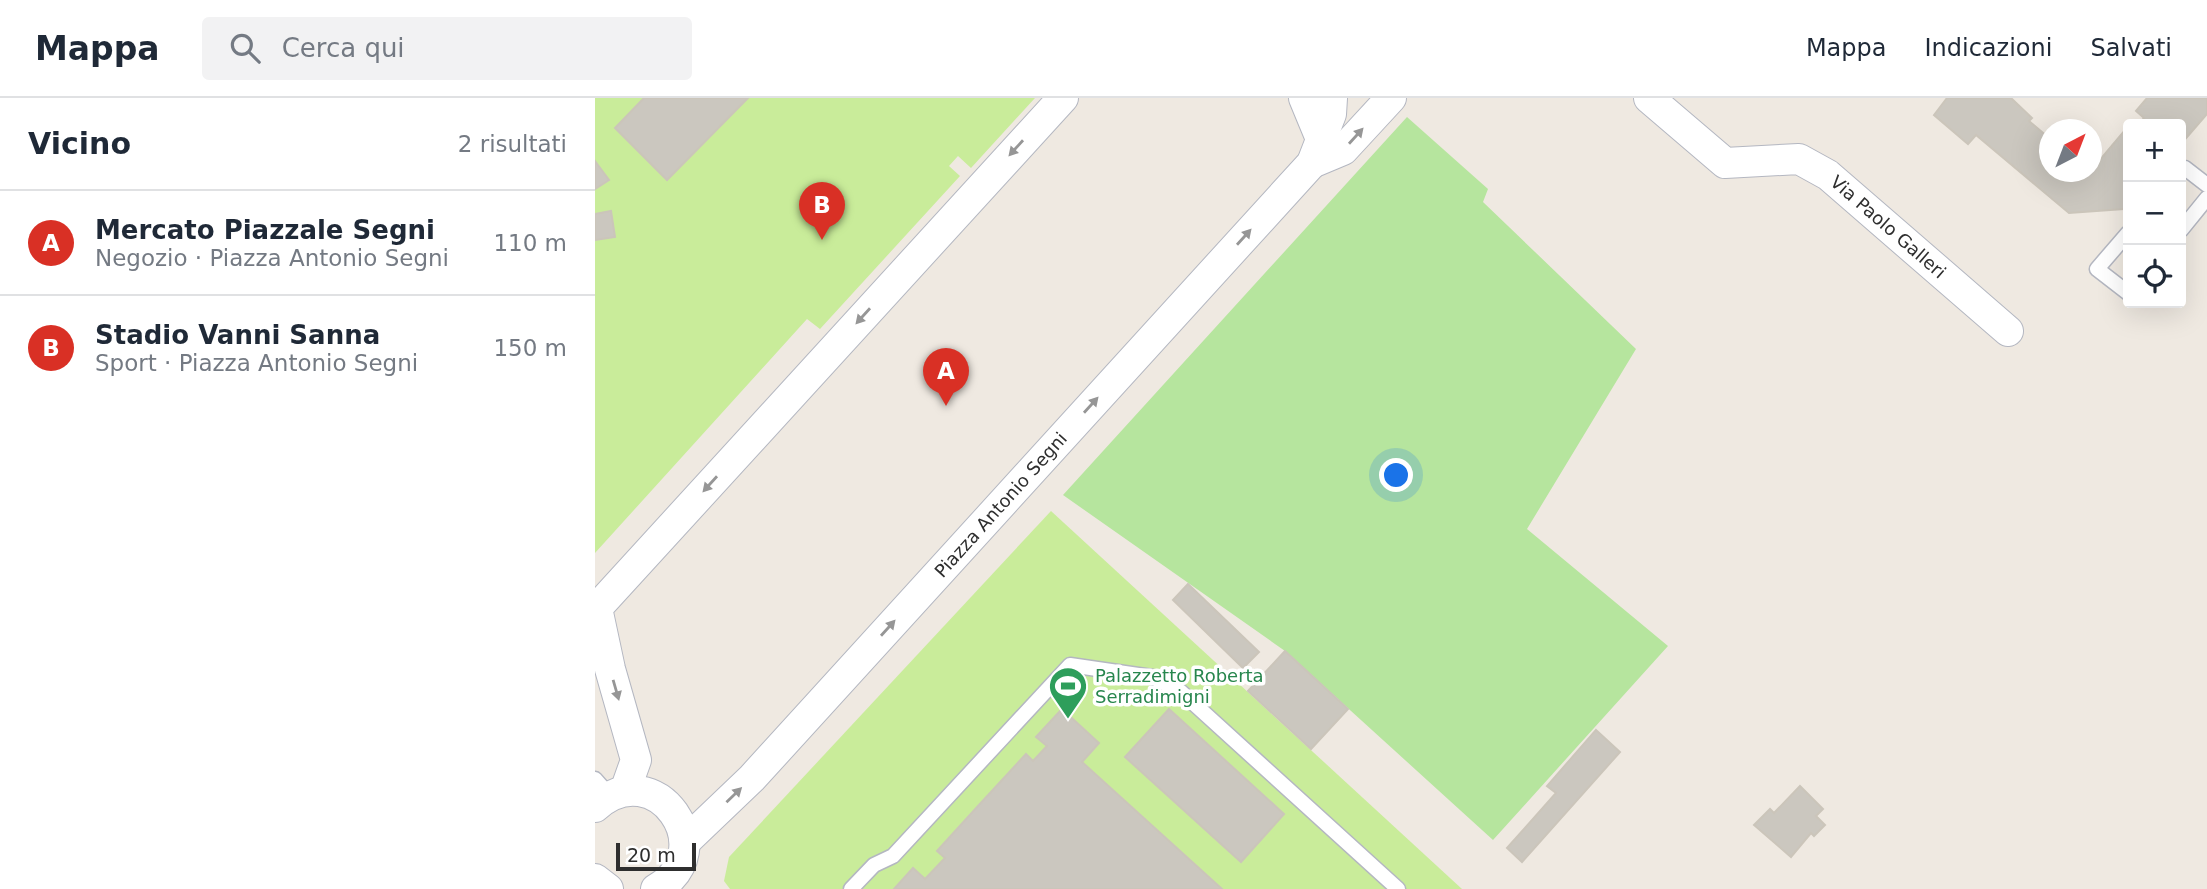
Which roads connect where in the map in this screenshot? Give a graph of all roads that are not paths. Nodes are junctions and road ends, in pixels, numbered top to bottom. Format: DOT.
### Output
graph roads {
  1 [pos="1063,98"];
  2 [pos="1304,98"];
  3 [pos="1332,98"];
  4 [pos="1391,98"];
  5 [pos="1649,98"];
  6 [pos="1317,151"];
  7 [pos="2186,168"];
  8 [pos="2207,185"];
  9 [pos="2207,198"];
  10 [pos="2186,224"];
  11 [pos="2123,239"];
  12 [pos="2123,289"];
  13 [pos="2008,331"];
  14 [pos="606,793"];
  15 [pos="685,842"];
  16 [pos="595,879"];
  17 [pos="606,889"];
  18 [pos="658,889"];
  19 [pos="851,889"];
  20 [pos="1398,889"];
  1 -- 14 [label="street, one-way"];
  2 -- 6 [label="street"];
  3 -- 6 [label="street, Piazza Antonio Segni"];
  6 -- 4 [label="street, Piazza Antonio Segni, one-way"];
  5 -- 13 [label="street, Via Paolo Galleri"];
  15 -- 6 [label="street, Piazza Antonio Segni, one-way"];
  7 -- 8 [label="lane"];
  9 -- 10 [label="lane"];
  11 -- 12 [label="lane"];
  14 -- 15 [label="street"];
  15 -- 18 [label="street"];
  16 -- 17 [label="street"];
  19 -- 20 [label="lane"];
}
